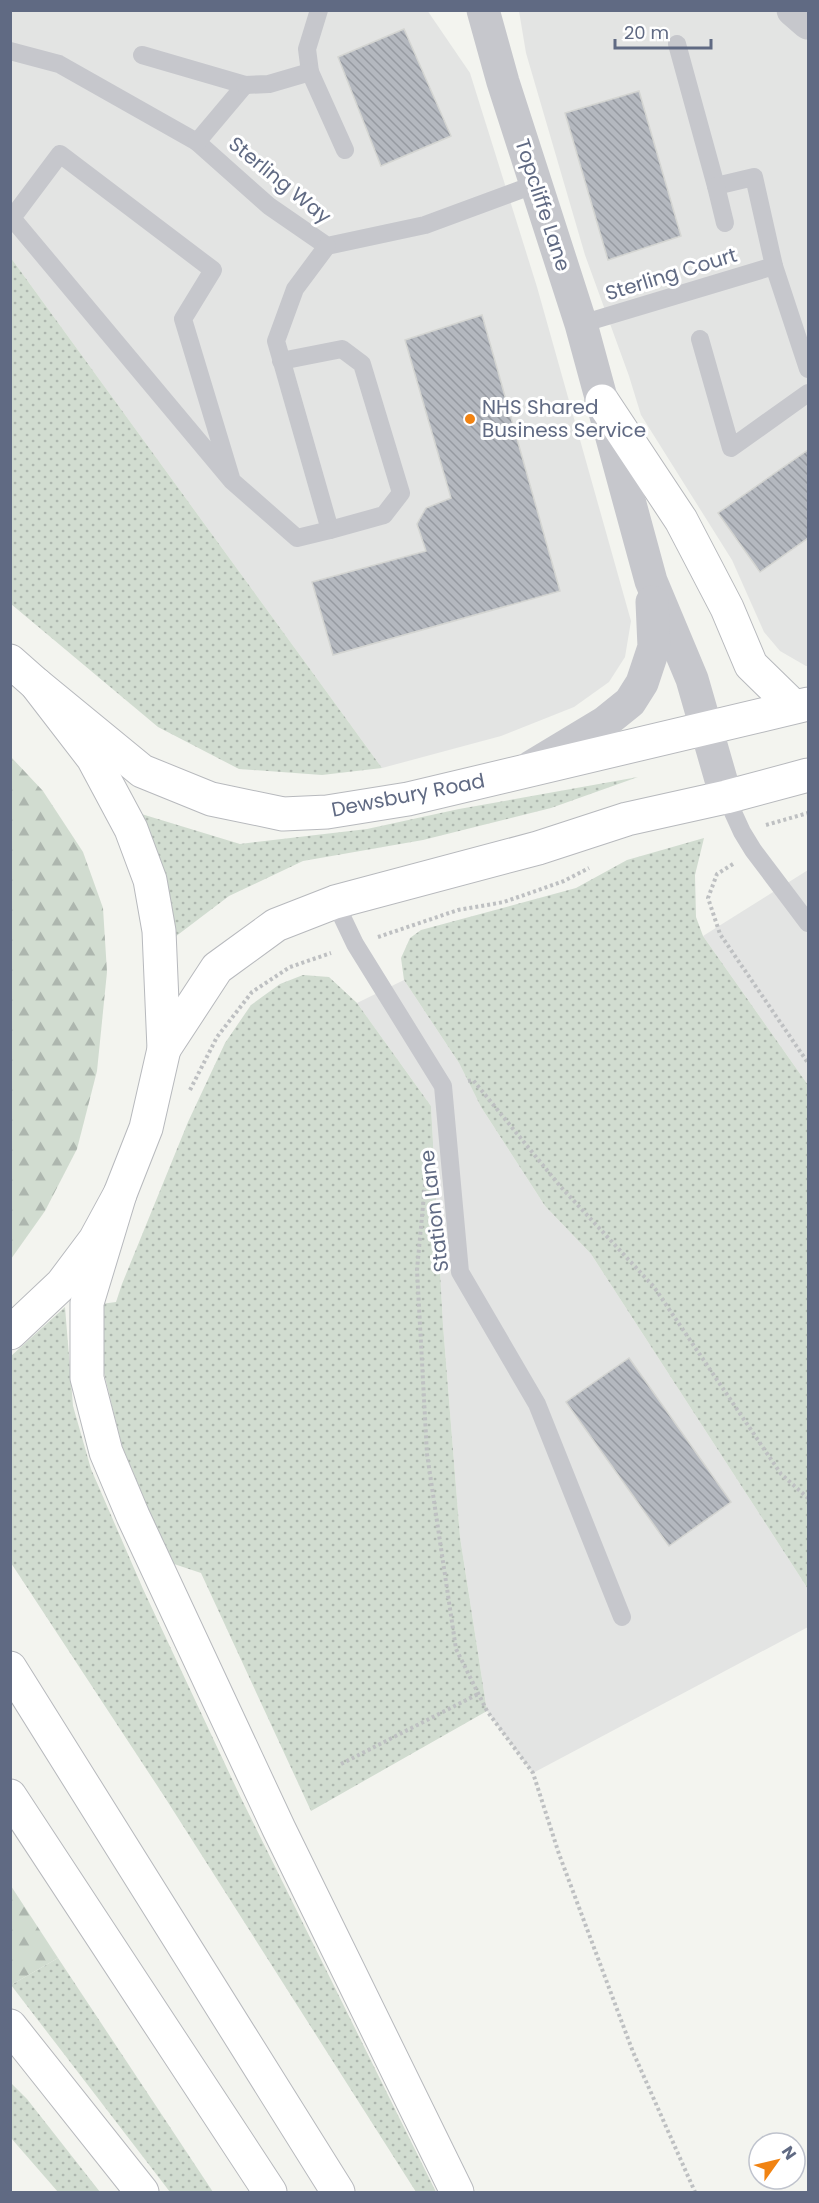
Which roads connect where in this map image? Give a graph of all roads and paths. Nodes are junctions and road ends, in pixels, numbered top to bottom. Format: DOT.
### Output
graph roads {
  1 [pos="319,10"];
  2 [pos="483,10"];
  3 [pos="793,10"];
  4 [pos="808,23"];
  5 [pos="677,44"];
  6 [pos="10,51"];
  7 [pos="142,55"];
  8 [pos="310,72"];
  9 [pos="245,85"];
  10 [pos="196,142"];
  11 [pos="345,150"];
  12 [pos="536,184"];
  13 [pos="716,186"];
  14 [pos="725,223"];
  15 [pos="327,246"];
  16 [pos="774,266"];
  17 [pos="581,324"];
  18 [pos="700,339"];
  19 [pos="281,361"];
  20 [pos="808,369"];
  21 [pos="808,393"];
  22 [pos="602,401"];
  23 [pos="232,481"];
  24 [pos="330,530"];
  25 [pos="651,581"];
  26 [pos="10,661"];
  27 [pos="36,684"];
  28 [pos="801,705"];
  29 [pos="706,727"];
  30 [pos="524,771"];
  31 [pos="808,775"];
  32 [pos="726,797"];
  33 [pos="808,813"];
  34 [pos="742,832"];
  35 [pos="753,850"];
  36 [pos="592,867"];
  37 [pos="335,902"];
  38 [pos="808,923"];
  39 [pos="355,944"];
  40 [pos="164,1049"];
  41 [pos="808,1063"];
  42 [pos="443,1086"];
  43 [pos="186,1098"];
  44 [pos="425,1176"];
  45 [pos="120,1194"];
  46 [pos="10,1333"];
  47 [pos="808,1498"];
  48 [pos="621,1617"];
  49 [pos="10,1668"];
  50 [pos="478,1694"];
  51 [pos="340,1764"];
  52 [pos="10,1796"];
  53 [pos="10,2026"];
  54 [pos="142,2193"];
  55 [pos="270,2193"];
  56 [pos="338,2193"];
  57 [pos="457,2193"];
  58 [pos="695,2193"];
  1 -- 8 [label="lane"];
  2 -- 12 [label="street, Topcliffe Lane"];
  3 -- 4 [label="street"];
  5 -- 13 [label="lane, Sterling Court"];
  6 -- 10 [label="lane, Sterling Way"];
  7 -- 9 [label="lane"];
  8 -- 9 [label="lane"];
  8 -- 11 [label="lane"];
  9 -- 10 [label="lane"];
  10 -- 15 [label="lane, Sterling Way"];
  12 -- 15 [label="lane, Sterling Way"];
  12 -- 17 [label="street, Topcliffe Lane"];
  13 -- 14 [label="lane, Sterling Court"];
  13 -- 16 [label="lane"];
  15 -- 19 [label="lane"];
  16 -- 17 [label="lane, Sterling Court"];
  16 -- 20 [label="lane"];
  17 -- 22 [label="street, Topcliffe Lane"];
  18 -- 21 [label="lane"];
  19 -- 24 [label="lane"];
  19 -- 24 [label="lane"];
  22 -- 25 [label="street, Topcliffe Lane"];
  22 -- 28 [label="highway"];
  23 -- 23 [label="lane"];
  23 -- 24 [label="lane"];
  25 -- 29 [label="street"];
  25 -- 30 [label="street"];
  26 -- 27 [label="highway"];
  27 -- 30 [label="highway, Dewsbury Road"];
  27 -- 40 [label="highway"];
  28 -- 29 [label="highway, Dewsbury Road"];
  29 -- 30 [label="highway, Dewsbury Road"];
  29 -- 32 [label="street"];
  31 -- 32 [label="highway"];
  32 -- 34 [label="lane"];
  32 -- 37 [label="highway"];
  33 -- 34 [label="path"];
  34 -- 35 [label="lane"];
  35 -- 38 [label="lane"];
  35 -- 41 [label="path"];
  36 -- 39 [label="path"];
  37 -- 39 [label="lane, Station Lane"];
  37 -- 40 [label="highway"];
  39 -- 42 [label="lane, Station Lane"];
  39 -- 43 [label="path"];
  40 -- 45 [label="highway"];
  42 -- 47 [label="path"];
  42 -- 48 [label="lane, Station Lane"];
  44 -- 50 [label="path"];
  45 -- 46 [label="highway"];
  45 -- 57 [label="highway"];
  49 -- 56 [label="highway"];
  50 -- 51 [label="path"];
  50 -- 58 [label="path"];
  52 -- 55 [label="highway"];
  53 -- 54 [label="highway"];
}
